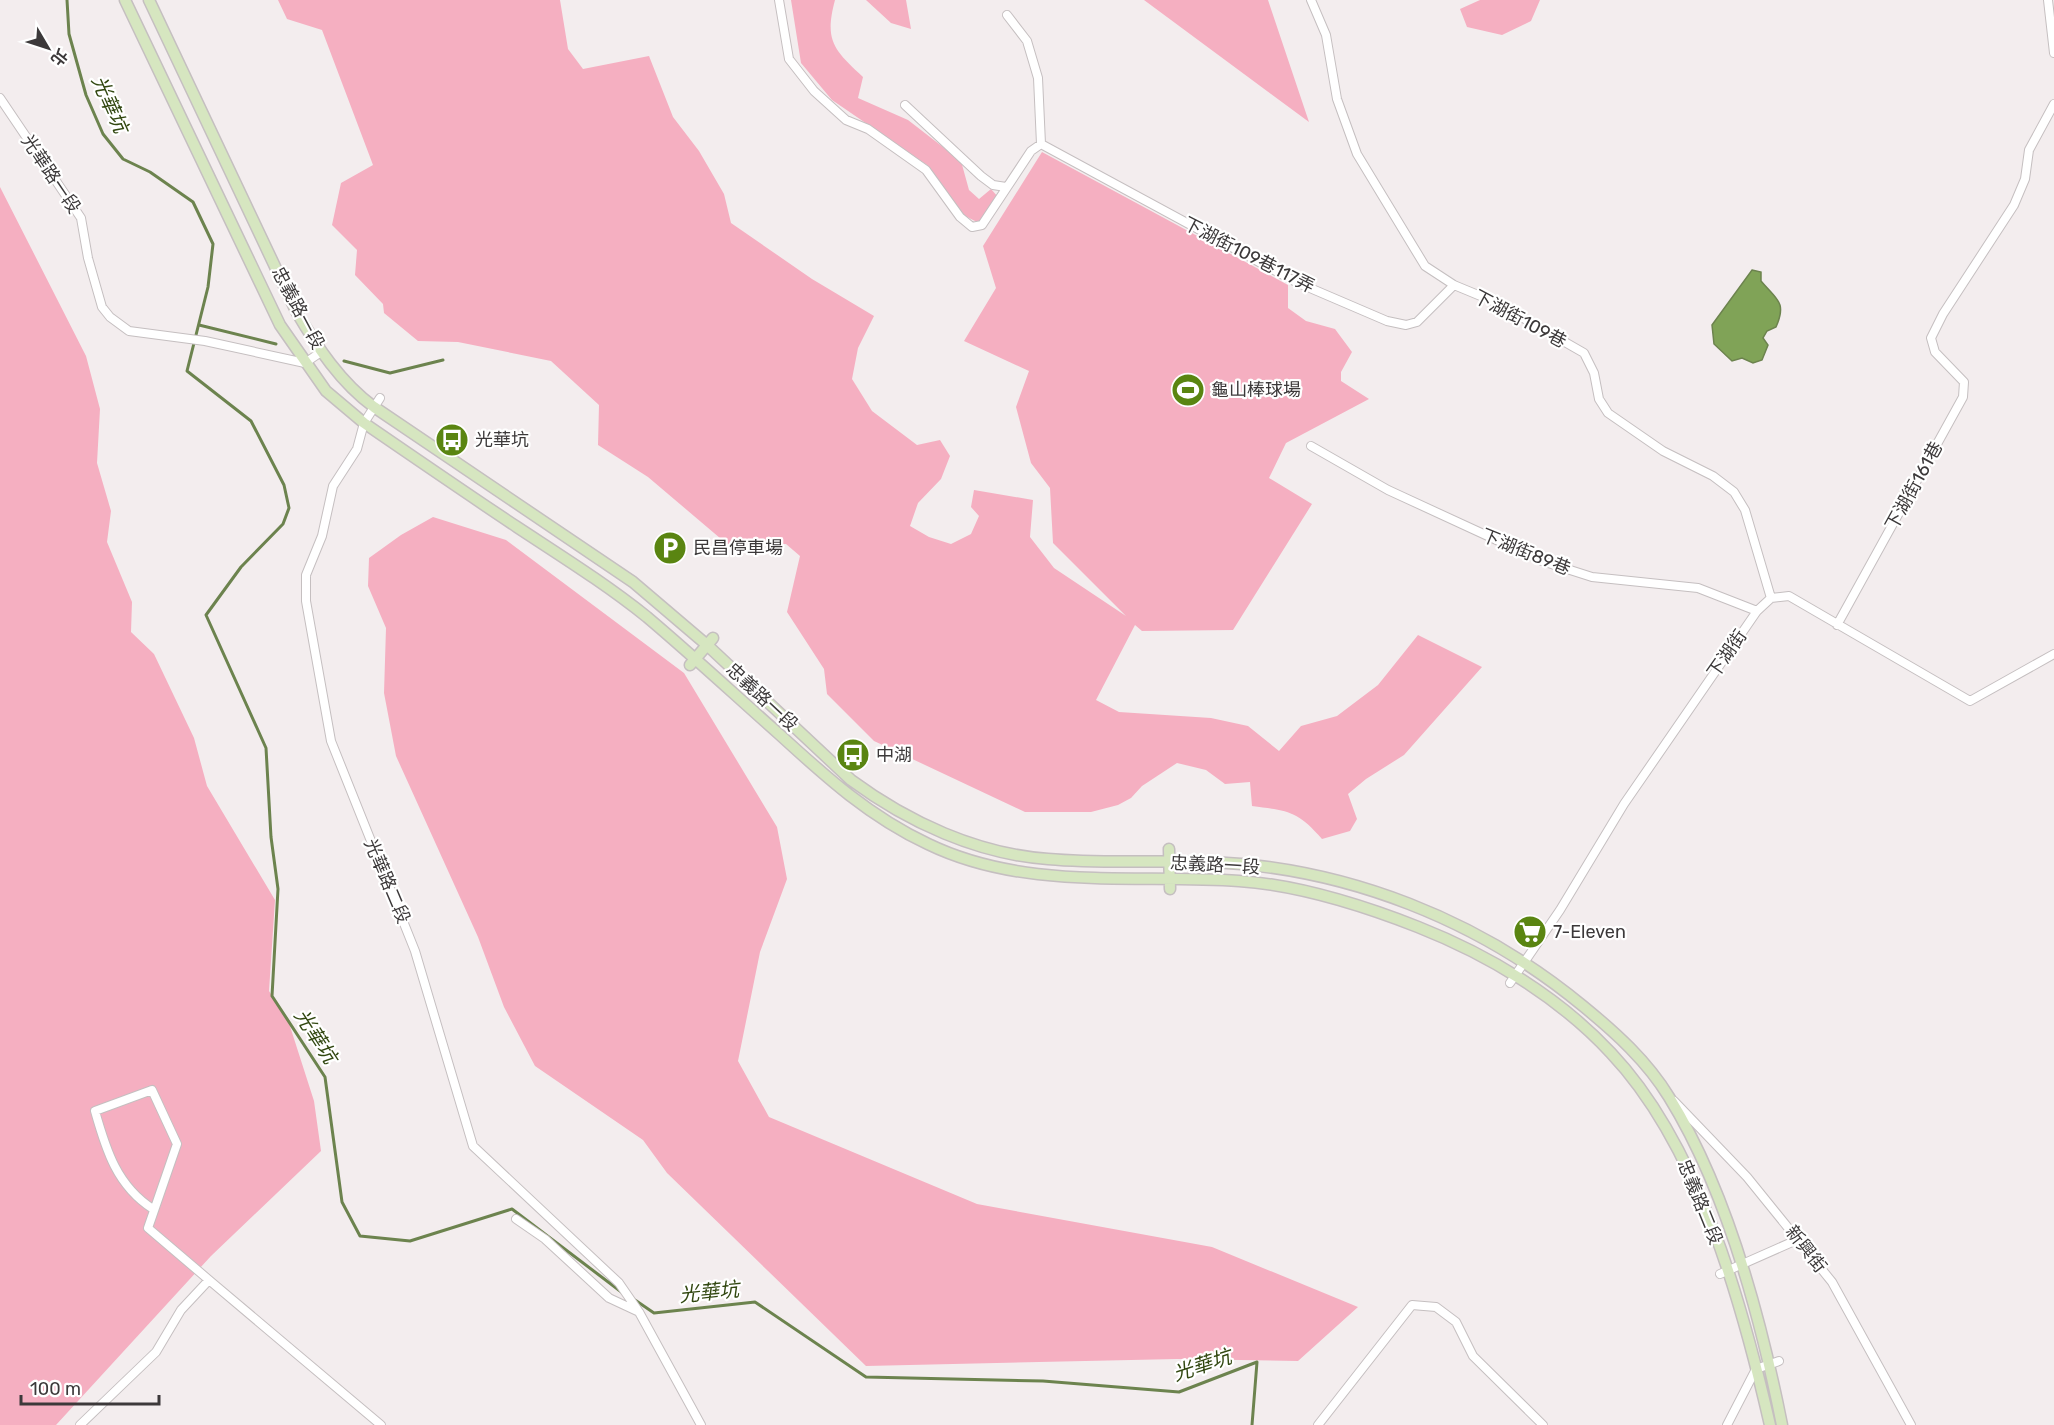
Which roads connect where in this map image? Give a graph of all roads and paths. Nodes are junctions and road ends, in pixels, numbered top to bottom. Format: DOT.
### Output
graph roads {
  1 [pos="125,0"];
  2 [pos="149,0"];
  3 [pos="779,0"];
  4 [pos="1311,0"];
  5 [pos="2048,0"];
  6 [pos="1007,15"];
  7 [pos="2054,53"];
  8 [pos="0,98"];
  9 [pos="2054,104"];
  10 [pos="905,105"];
  11 [pos="1041,144"];
  12 [pos="1006,187"];
  13 [pos="1454,285"];
  14 [pos="321,352"];
  15 [pos="305,363"];
  16 [pos="377,403"];
  17 [pos="364,423"];
  18 [pos="1311,446"];
  19 [pos="1771,598"];
  20 [pos="1757,611"];
  21 [pos="1837,625"];
  22 [pos="710,642"];
  23 [pos="2054,654"];
  24 [pos="692,662"];
  25 [pos="1169,849"];
  26 [pos="1170,863"];
  27 [pos="1170,884"];
  28 [pos="1526,962"];
  29 [pos="1513,980"];
  30 [pos="1620,1036"];
  31 [pos="1669,1096"];
  32 [pos="153,1209"];
  33 [pos="516,1219"];
  34 [pos="1799,1239"];
  35 [pos="1741,1266"];
  36 [pos="1723,1273"];
  37 [pos="209,1280"];
  38 [pos="639,1312"];
  39 [pos="1774,1363"];
  40 [pos="1756,1370"];
  41 [pos="80,1425"];
  42 [pos="381,1425"];
  43 [pos="701,1425"];
  44 [pos="1318,1425"];
  45 [pos="1543,1425"];
  46 [pos="1727,1425"];
  47 [pos="1770,1425"];
  48 [pos="1782,1425"];
  49 [pos="1911,1425"];
  1 -- 15 [label="main road, 忠義路一段"];
  2 -- 14 [label="main road, 忠義路一段"];
  3 -- 12 [label="street"];
  4 -- 13 [label="street, 下湖街109巷"];
  5 -- 7 [label="street"];
  6 -- 11 [label="street"];
  8 -- 15 [label="street, 光華路一段"];
  9 -- 21 [label="street, 下湖街161巷"];
  10 -- 12 [label="street"];
  11 -- 12 [label="street"];
  11 -- 13 [label="street, 下湖街109巷117弄"];
  13 -- 19 [label="street, 下湖街109巷"];
  14 -- 15 [label="street"];
  14 -- 16 [label="main road, 忠義路一段"];
  15 -- 17 [label="main road, 忠義路一段"];
  16 -- 17 [label="street, 光華路二段"];
  16 -- 22 [label="main road, 忠義路一段"];
  17 -- 24 [label="main road, 忠義路一段"];
  17 -- 38 [label="street, 光華路二段"];
  18 -- 20 [label="street, 下湖街89巷"];
  19 -- 20 [label="street, 下湖街"];
  19 -- 21 [label="street"];
  20 -- 28 [label="street, 下湖街"];
  21 -- 23 [label="street"];
  22 -- 24 [label="main road"];
  22 -- 26 [label="main road, 忠義路一段"];
  24 -- 27 [label="main road, 忠義路一段"];
  25 -- 26 [label="main road"];
  26 -- 27 [label="main road"];
  26 -- 28 [label="main road, 忠義路一段"];
  27 -- 29 [label="main road, 忠義路一段"];
  28 -- 29 [label="street, 下湖街"];
  28 -- 30 [label="main road, 忠義路一段"];
  29 -- 36 [label="main road, 忠義路二段"];
  30 -- 31 [label="main road, 忠義路二段"];
  31 -- 34 [label="street, 新興街"];
  31 -- 35 [label="main road, 忠義路二段"];
  32 -- 32 [label="street"];
  32 -- 37 [label="street"];
  33 -- 38 [label="street"];
  34 -- 35 [label="street"];
  34 -- 49 [label="street, 新興街"];
  35 -- 36 [label="street"];
  35 -- 39 [label="main road, 忠義路二段"];
  36 -- 40 [label="main road, 忠義路二段"];
  37 -- 41 [label="street"];
  37 -- 42 [label="street"];
  38 -- 43 [label="street, 光華路二段"];
  39 -- 40 [label="street"];
  39 -- 48 [label="main road, 忠義路二段"];
  40 -- 46 [label="street"];
  40 -- 47 [label="main road, 忠義路二段"];
  44 -- 45 [label="street"];
}
